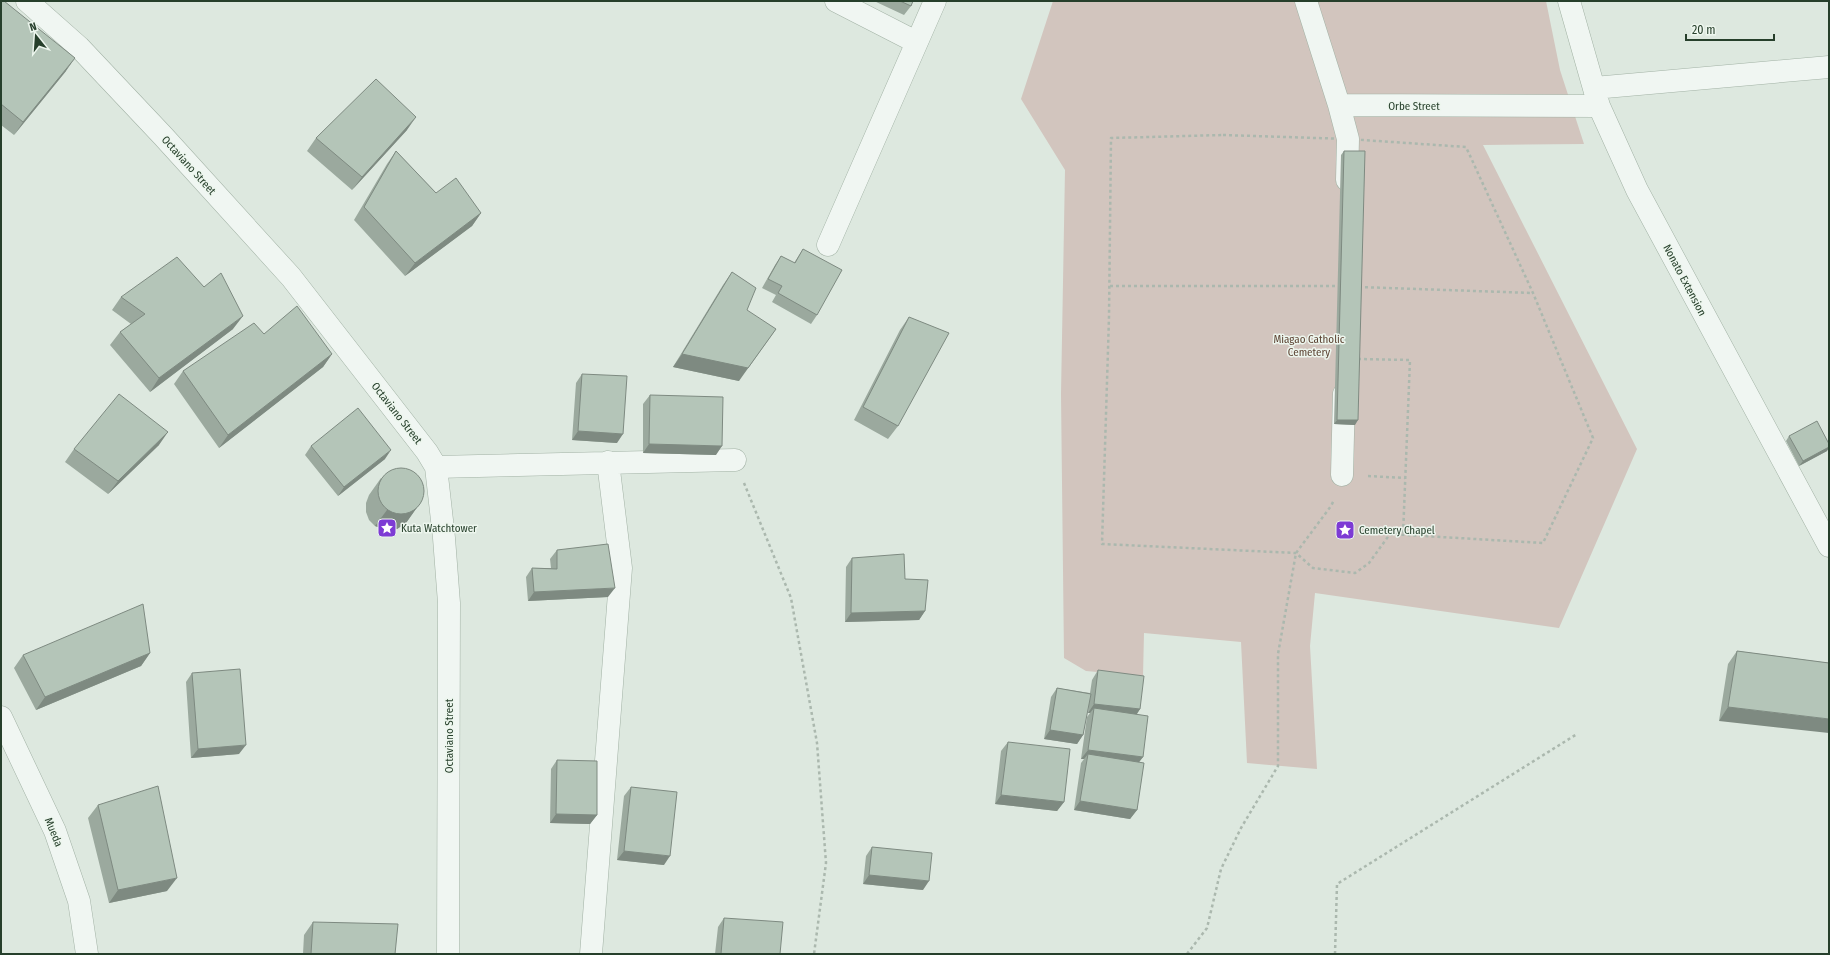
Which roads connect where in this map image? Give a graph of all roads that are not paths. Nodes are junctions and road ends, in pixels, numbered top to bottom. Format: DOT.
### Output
graph roads {
  1 [pos="27,1"];
  2 [pos="836,1"];
  3 [pos="935,1"];
  4 [pos="1306,1"];
  5 [pos="1569,1"];
  6 [pos="916,42"];
  7 [pos="1829,67"];
  8 [pos="1596,97"];
  9 [pos="1339,106"];
  10 [pos="1347,201"];
  11 [pos="828,245"];
  12 [pos="1345,359"];
  13 [pos="735,460"];
  14 [pos="608,462"];
  15 [pos="436,467"];
  16 [pos="1342,475"];
  17 [pos="1829,546"];
  18 [pos="1,717"];
  19 [pos="87,954"];
  20 [pos="448,954"];
  21 [pos="591,954"];
  1 -- 15 [label="street, Octaviano Street"];
  2 -- 6 [label="street"];
  3 -- 6 [label="street"];
  4 -- 9 [label="street"];
  5 -- 8 [label="street, Nonato Extension"];
  6 -- 11 [label="street"];
  7 -- 8 [label="street, Orbe Street"];
  8 -- 9 [label="street, Orbe Street"];
  8 -- 17 [label="street, Nonato Extension"];
  9 -- 10 [label="street"];
  12 -- 16 [label="street"];
  13 -- 14 [label="street"];
  14 -- 15 [label="street"];
  14 -- 21 [label="street"];
  15 -- 20 [label="street, Octaviano Street"];
  18 -- 19 [label="street, Mueda"];
}
